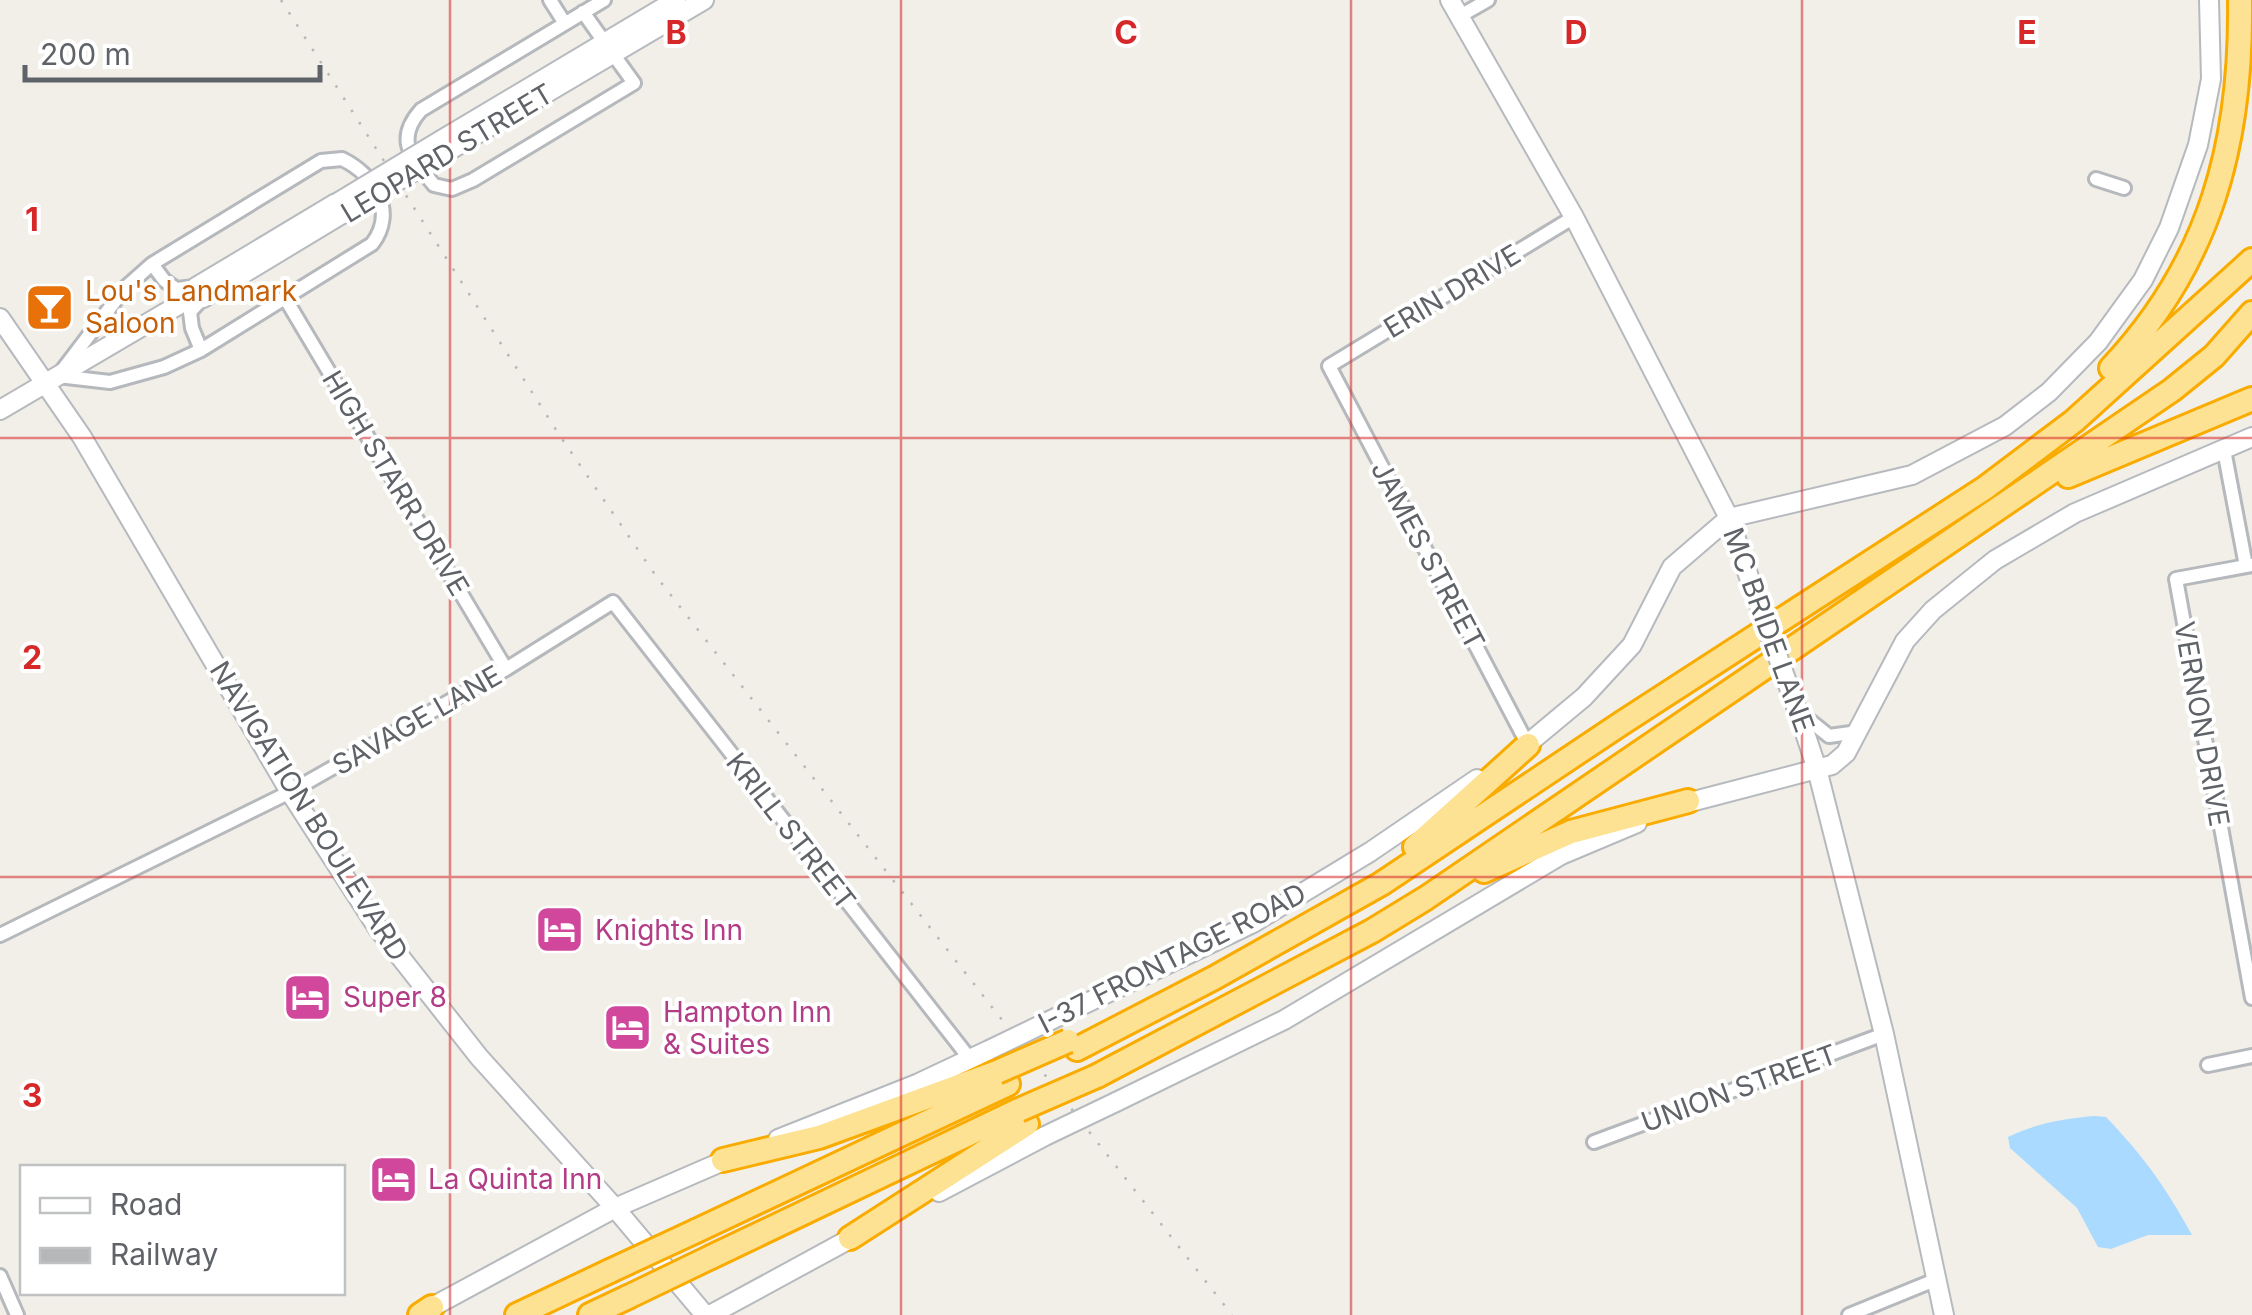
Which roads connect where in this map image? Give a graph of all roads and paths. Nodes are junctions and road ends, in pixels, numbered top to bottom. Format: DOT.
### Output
graph roads {
  1 [pos="550,0"];
  2 [pos="604,0"];
  3 [pos="676,0"];
  4 [pos="704,0"];
  5 [pos="1488,0"];
  6 [pos="2209,0"];
  7 [pos="2240,1"];
  8 [pos="1455,8"];
  9 [pos="583,12"];
  10 [pos="564,22"];
  11 [pos="609,49"];
  12 [pos="2096,179"];
  13 [pos="2124,188"];
  14 [pos="1574,217"];
  15 [pos="2252,260"];
  16 [pos="152,264"];
  17 [pos="196,295"];
  18 [pos="286,298"];
  19 [pos="2250,315"];
  20 [pos="0,318"];
  21 [pos="201,350"];
  22 [pos="1329,366"];
  23 [pos="52,380"];
  24 [pos="2252,399"];
  25 [pos="0,410"];
  26 [pos="2252,437"];
  27 [pos="2224,450"];
  28 [pos="1985,488"];
  29 [pos="1998,511"];
  30 [pos="1729,518"];
  31 [pos="2249,565"];
  32 [pos="613,602"];
  33 [pos="506,669"];
  34 [pos="1798,712"];
  35 [pos="1858,732"];
  36 [pos="1528,745"];
  37 [pos="1818,769"];
  38 [pos="290,792"];
  39 [pos="1688,802"];
  40 [pos="1426,898"];
  41 [pos="0,935"];
  42 [pos="1267,948"];
  43 [pos="2252,998"];
  44 [pos="1884,1034"];
  45 [pos="2252,1056"];
  46 [pos="970,1059"];
  47 [pos="2208,1065"];
  48 [pos="998,1068"];
  49 [pos="1030,1123"];
  50 [pos="1594,1142"];
  51 [pos="723,1160"];
  52 [pos="615,1208"];
  53 [pos="850,1238"];
  54 [pos="0,1276"];
  55 [pos="1935,1280"];
  56 [pos="423,1312"];
  57 [pos="17,1315"];
  58 [pos="516,1315"];
  59 [pos="590,1315"];
  60 [pos="707,1315"];
  61 [pos="1849,1315"];
  62 [pos="1944,1315"];
  1 -- 10 [label="street"];
  2 -- 9 [label="street"];
  3 -- 11 [label="main road, LEOPARD STREET"];
  4 -- 11 [label="main road, LEOPARD STREET"];
  5 -- 8 [label="street"];
  6 -- 30 [label="main road, I-37 FRONTAGE ROAD"];
  7 -- 28 [label="highway"];
  8 -- 14 [label="main road, MC BRIDE LANE"];
  9 -- 10 [label="street"];
  9 -- 11 [label="street"];
  10 -- 11 [label="street"];
  11 -- 17 [label="main road, LEOPARD STREET, bridge"];
  12 -- 13 [label="street"];
  14 -- 22 [label="street, ERIN DRIVE"];
  14 -- 30 [label="main road, MC BRIDE LANE"];
  15 -- 28 [label="highway"];
  16 -- 17 [label="street"];
  16 -- 18 [label="street"];
  16 -- 23 [label="street"];
  17 -- 21 [label="street"];
  17 -- 23 [label="main road, LEOPARD STREET"];
  18 -- 21 [label="street"];
  18 -- 33 [label="street, HIGH STARR DRIVE"];
  19 -- 29 [label="highway"];
  20 -- 23 [label="main road, NAVIGATION BOULEVARD"];
  21 -- 23 [label="street"];
  22 -- 36 [label="street, JAMES STREET"];
  23 -- 25 [label="main road, LEOPARD STREET"];
  23 -- 38 [label="main road, NAVIGATION BOULEVARD"];
  24 -- 29 [label="highway"];
  26 -- 27 [label="main road"];
  27 -- 31 [label="street"];
  27 -- 35 [label="main road"];
  28 -- 42 [label="highway"];
  29 -- 40 [label="highway"];
  30 -- 34 [label="main road, MC BRIDE LANE, bridge"];
  30 -- 36 [label="main road, I-37 FRONTAGE ROAD"];
  31 -- 43 [label="street, VERNON DRIVE"];
  32 -- 33 [label="street, SAVAGE LANE"];
  32 -- 46 [label="street, KRILL STREET"];
  33 -- 38 [label="street, SAVAGE LANE"];
  34 -- 35 [label="street"];
  34 -- 37 [label="main road, MC BRIDE LANE"];
  35 -- 37 [label="main road"];
  36 -- 42 [label="highway"];
  36 -- 48 [label="main road, I-37 FRONTAGE ROAD, bridge"];
  37 -- 39 [label="main road"];
  37 -- 44 [label="main road, MC BRIDE LANE"];
  38 -- 41 [label="street, SAVAGE LANE"];
  38 -- 52 [label="main road, NAVIGATION BOULEVARD"];
  39 -- 40 [label="highway"];
  39 -- 49 [label="main road, bridge"];
  40 -- 49 [label="highway, bridge"];
  42 -- 48 [label="highway, bridge"];
  44 -- 50 [label="street, UNION STREET"];
  44 -- 55 [label="main road, MC BRIDE LANE"];
  45 -- 47 [label="street"];
  46 -- 48 [label="main road, I-37 FRONTAGE ROAD"];
  46 -- 51 [label="main road, I-37 FRONTAGE ROAD"];
  48 -- 51 [label="highway"];
  48 -- 58 [label="highway, bridge"];
  49 -- 53 [label="highway"];
  49 -- 59 [label="highway, bridge"];
  51 -- 52 [label="main road, I-37 FRONTAGE ROAD"];
  52 -- 56 [label="main road, I-37 FRONTAGE ROAD"];
  52 -- 60 [label="main road, NAVIGATION BOULEVARD"];
  53 -- 60 [label="main road"];
  54 -- 57 [label="street"];
  55 -- 61 [label="street"];
  55 -- 62 [label="main road, MC BRIDE LANE"];
}
